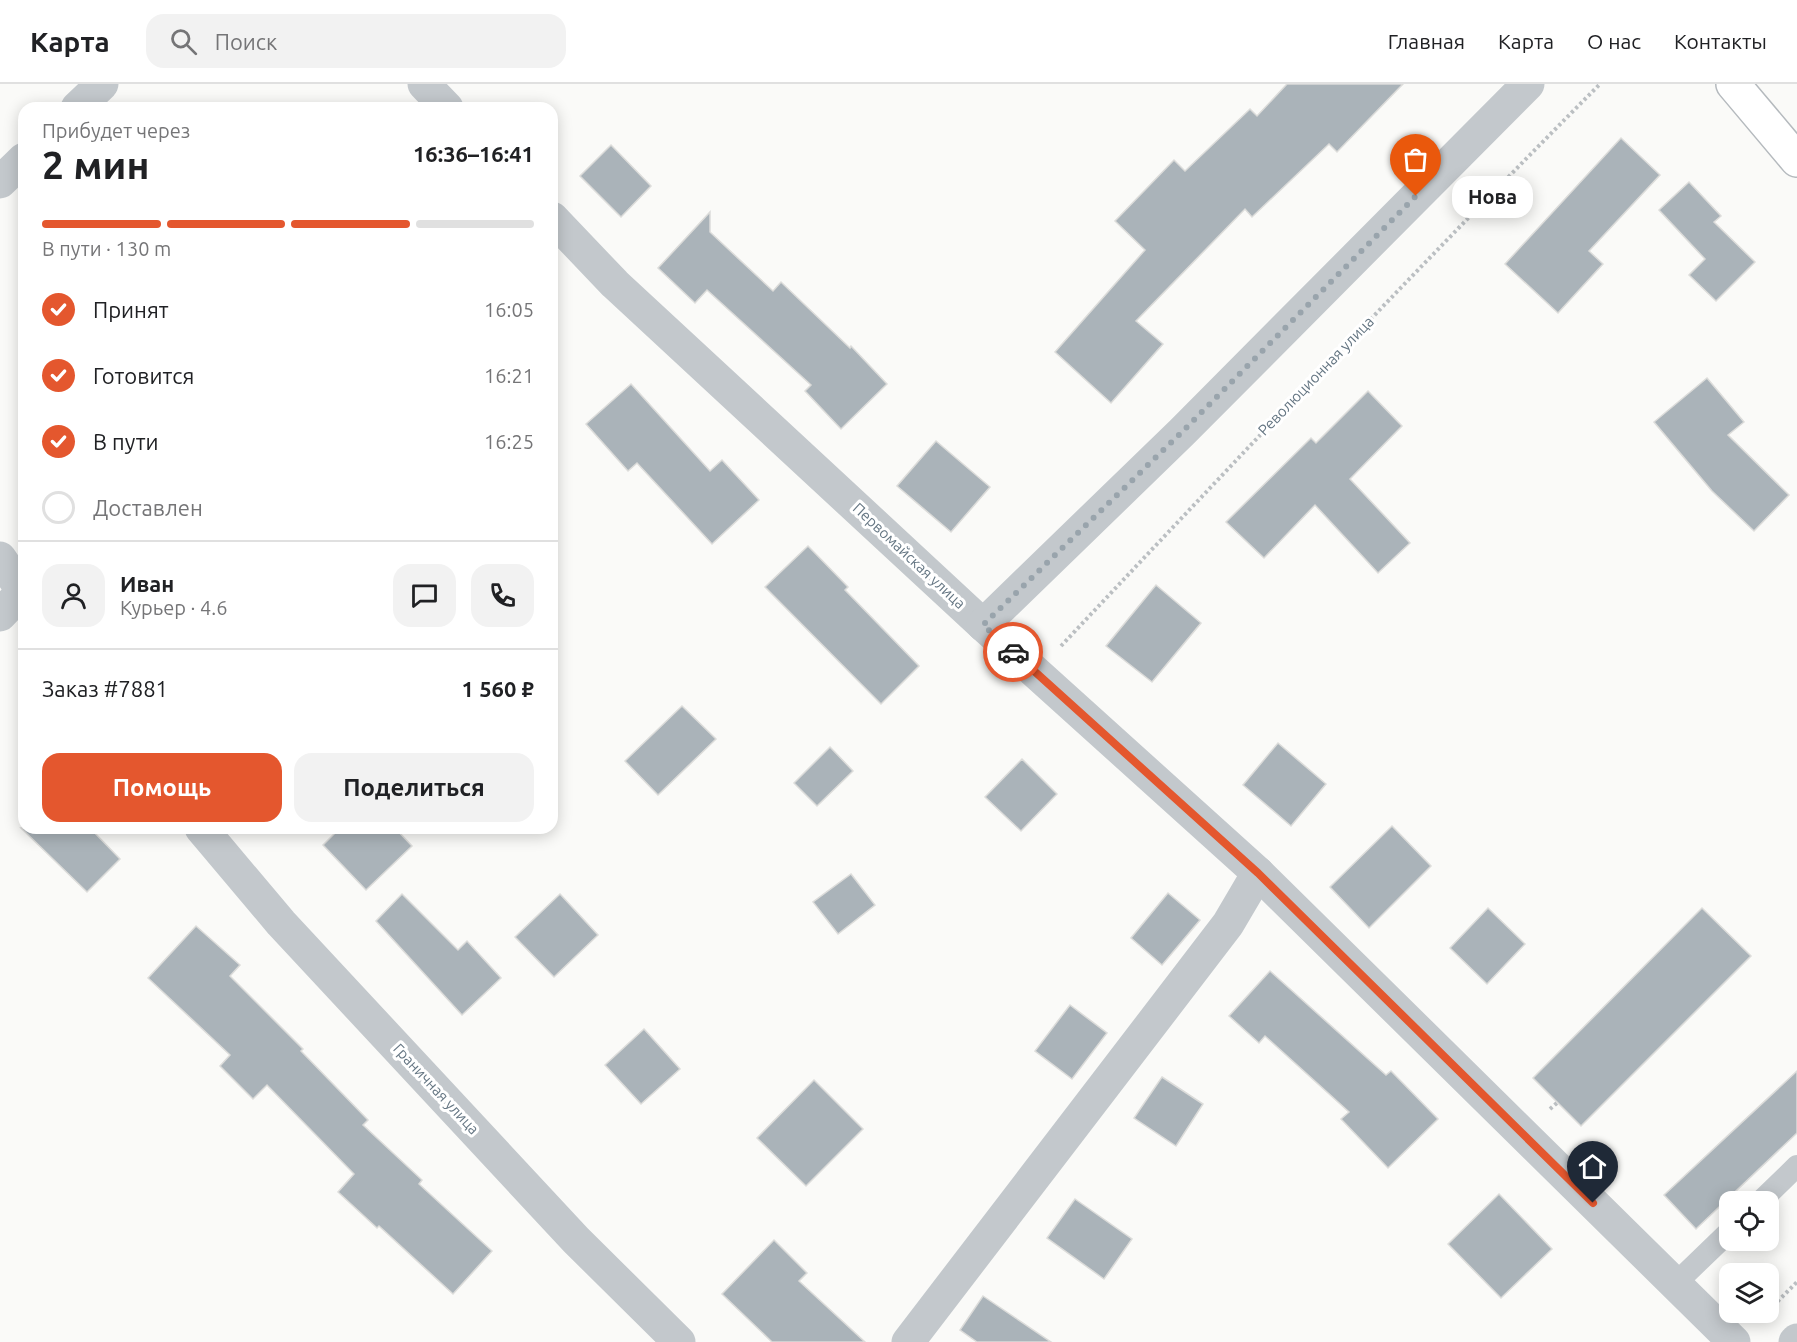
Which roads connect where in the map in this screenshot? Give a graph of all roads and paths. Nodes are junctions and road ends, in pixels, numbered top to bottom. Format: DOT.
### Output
graph roads {
  1 [pos="102,84"];
  2 [pos="424,84"];
  3 [pos="1528,84"];
  4 [pos="1600,84"];
  5 [pos="1733,84"];
  6 [pos="83,102"];
  7 [pos="441,102"];
  8 [pos="1797,160"];
  9 [pos="18,165"];
  10 [pos="0,182"];
  11 [pos="558,224"];
  12 [pos="0,558"];
  13 [pos="18,585"];
  14 [pos="18,597"];
  15 [pos="0,615"];
  16 [pos="983,625"];
  17 [pos="1036,673"];
  18 [pos="206,834"];
  19 [pos="1258,873"];
  20 [pos="1797,1166"];
  21 [pos="1771,1191"];
  22 [pos="1719,1242"];
  23 [pos="1797,1282"];
  24 [pos="1675,1284"];
  25 [pos="1779,1300"];
  26 [pos="680,1342"];
  27 [pos="908,1342"];
  28 [pos="1734,1342"];
  1 -- 6 [label="street"];
  2 -- 7 [label="street"];
  3 -- 16 [label="street"];
  4 -- 17 [label="path, Революционная улица"];
  5 -- 8 [label="main road"];
  9 -- 10 [label="street"];
  11 -- 16 [label="street, Первомайская улица"];
  12 -- 13 [label="street"];
  14 -- 15 [label="street"];
  16 -- 17 [label="street, Первомайская улица"];
  17 -- 19 [label="street, Первомайская улица"];
  18 -- 26 [label="street, Граничная улица"];
  19 -- 24 [label="street, Первомайская улица"];
  19 -- 27 [label="street"];
  20 -- 21 [label="lane"];
  22 -- 24 [label="lane"];
  23 -- 25 [label="path"];
  24 -- 28 [label="street, Первомайская улица"];
}
